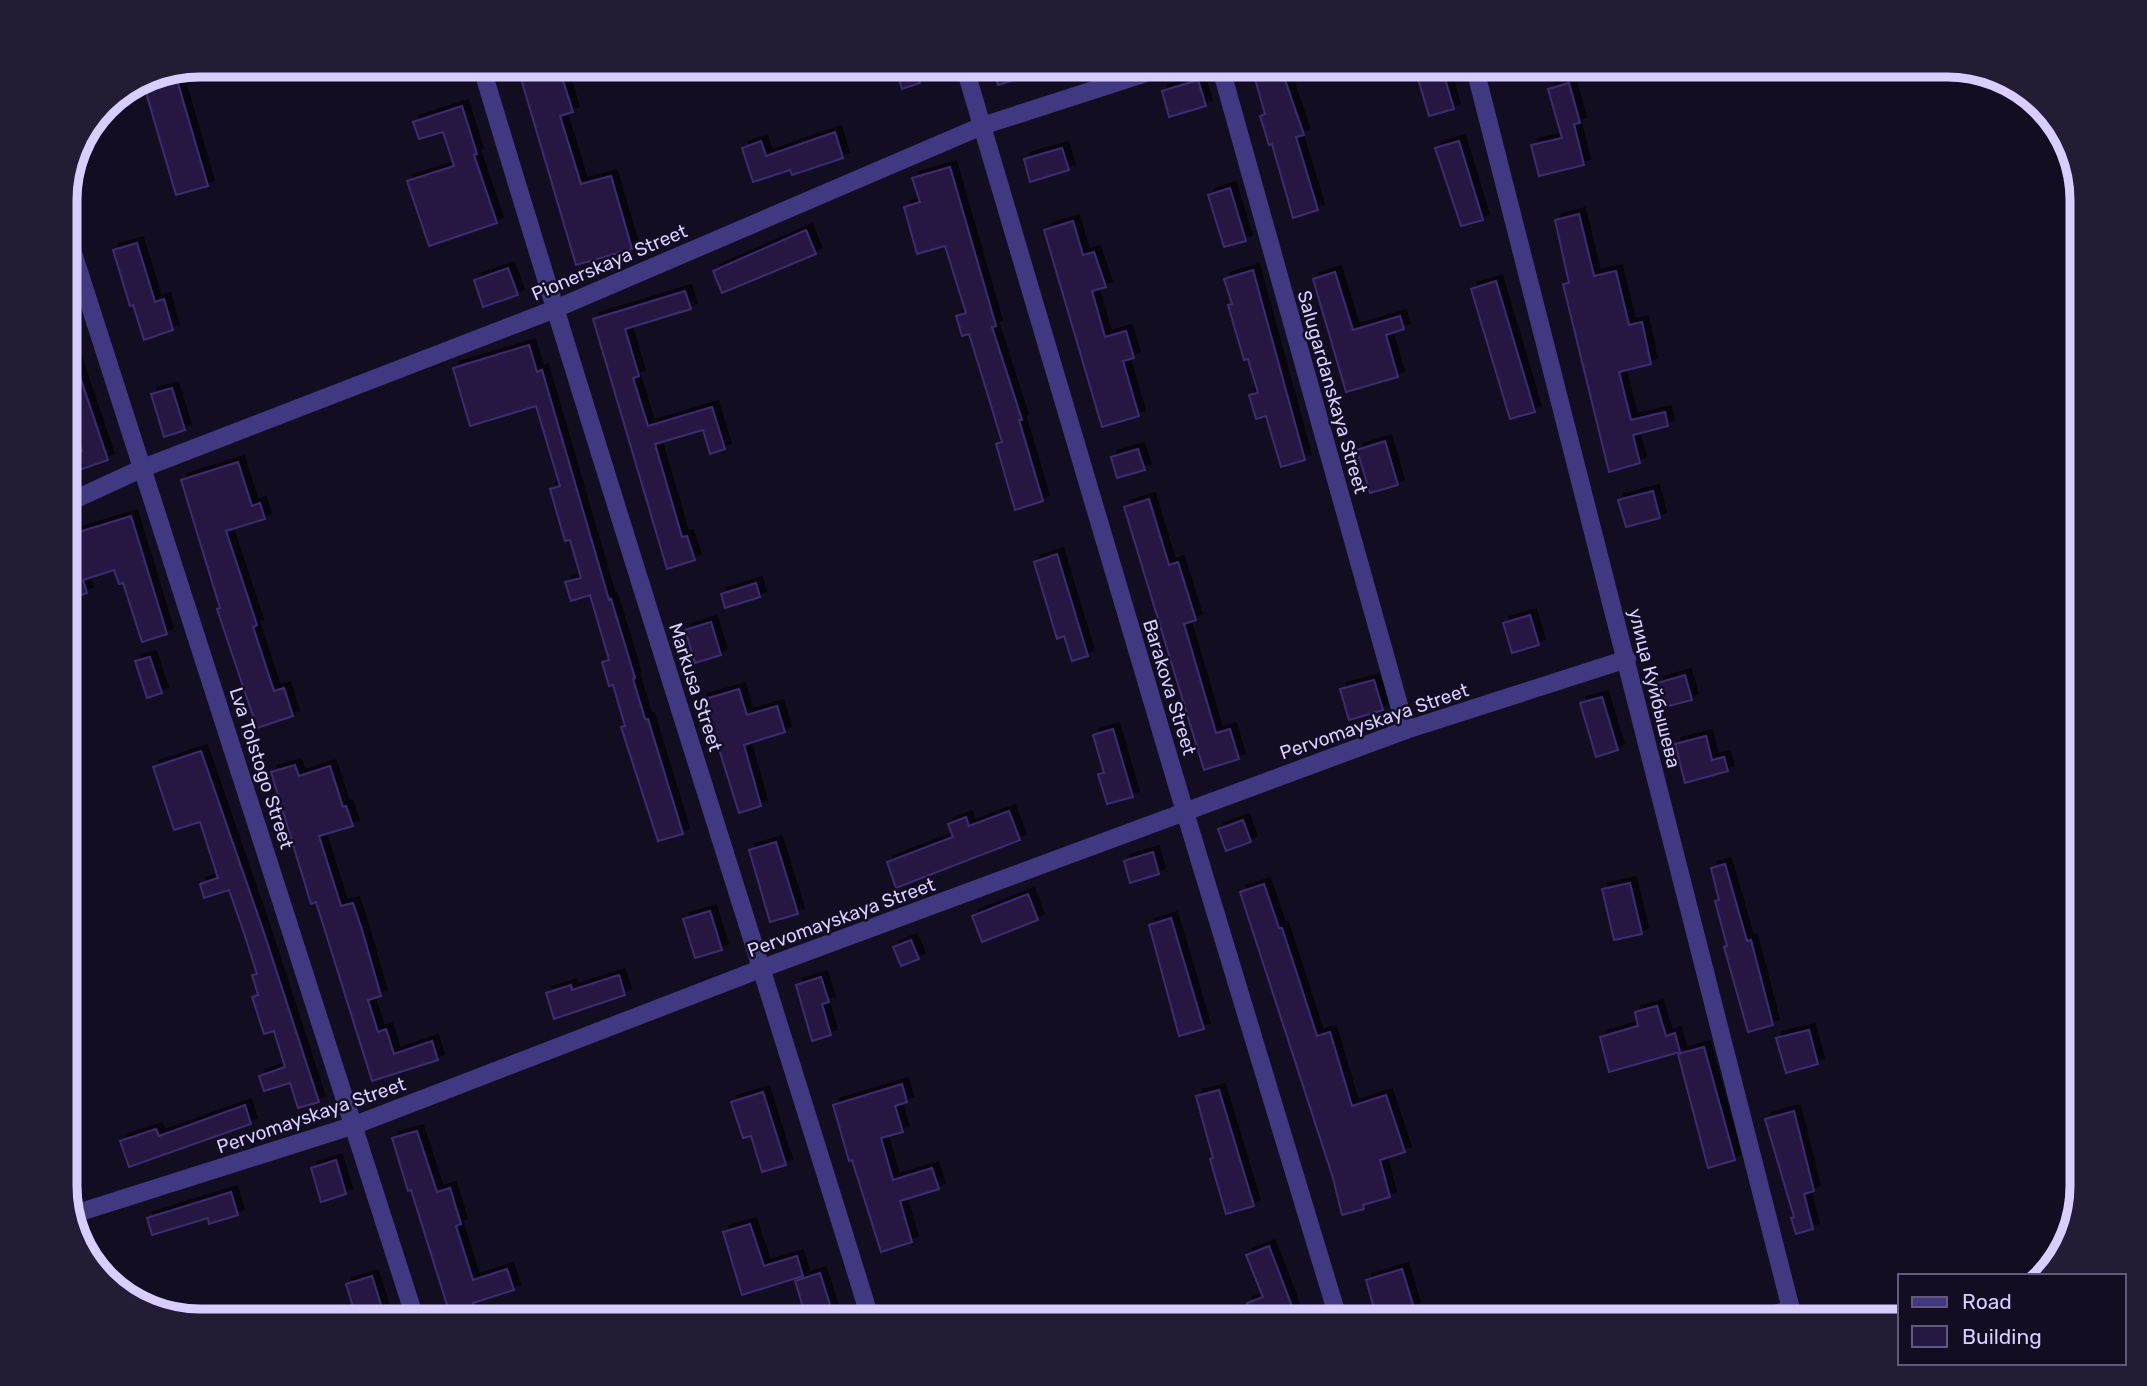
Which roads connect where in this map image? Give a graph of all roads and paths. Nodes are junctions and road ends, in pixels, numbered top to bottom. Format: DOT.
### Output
graph roads {
  1 [pos="485,77"];
  2 [pos="968,77"];
  3 [pos="1134,77"];
  4 [pos="1223,77"];
  5 [pos="1477,77"];
  6 [pos="982,126"];
  7 [pos="77,265"];
  8 [pos="555,309"];
  9 [pos="143,468"];
  10 [pos="77,498"];
  11 [pos="1627,659"];
  12 [pos="1406,730"];
  13 [pos="1185,812"];
  14 [pos="763,968"];
  15 [pos="355,1125"];
  16 [pos="80,1212"];
  17 [pos="412,1309"];
  18 [pos="867,1309"];
  19 [pos="1335,1309"];
  20 [pos="1790,1309"];
  1 -- 8 [label="street, Markusa Street"];
  2 -- 6 [label="street, Barakova Street"];
  3 -- 6 [label="street, Pionerskaya Street"];
  4 -- 12 [label="street, Salugardanskaya Street"];
  5 -- 11 [label="street, улица Куйбышева"];
  6 -- 8 [label="street, Pionerskaya Street"];
  6 -- 13 [label="street, Barakova Street"];
  7 -- 9 [label="street, Lva Tolstogo Street"];
  8 -- 9 [label="street, Pionerskaya Street"];
  8 -- 14 [label="street, Markusa Street"];
  9 -- 10 [label="street, Pionerskaya Street"];
  9 -- 15 [label="street, Lva Tolstogo Street"];
  11 -- 12 [label="street, Pervomayskaya Street"];
  11 -- 20 [label="street, улица Куйбышева"];
  12 -- 13 [label="street, Pervomayskaya Street"];
  13 -- 14 [label="street, Pervomayskaya Street"];
  13 -- 19 [label="street, Barakova Street"];
  14 -- 15 [label="street, Pervomayskaya Street"];
  14 -- 18 [label="street, Markusa Street"];
  15 -- 16 [label="street, Pervomayskaya Street"];
  15 -- 17 [label="street, Lva Tolstogo Street"];
}
